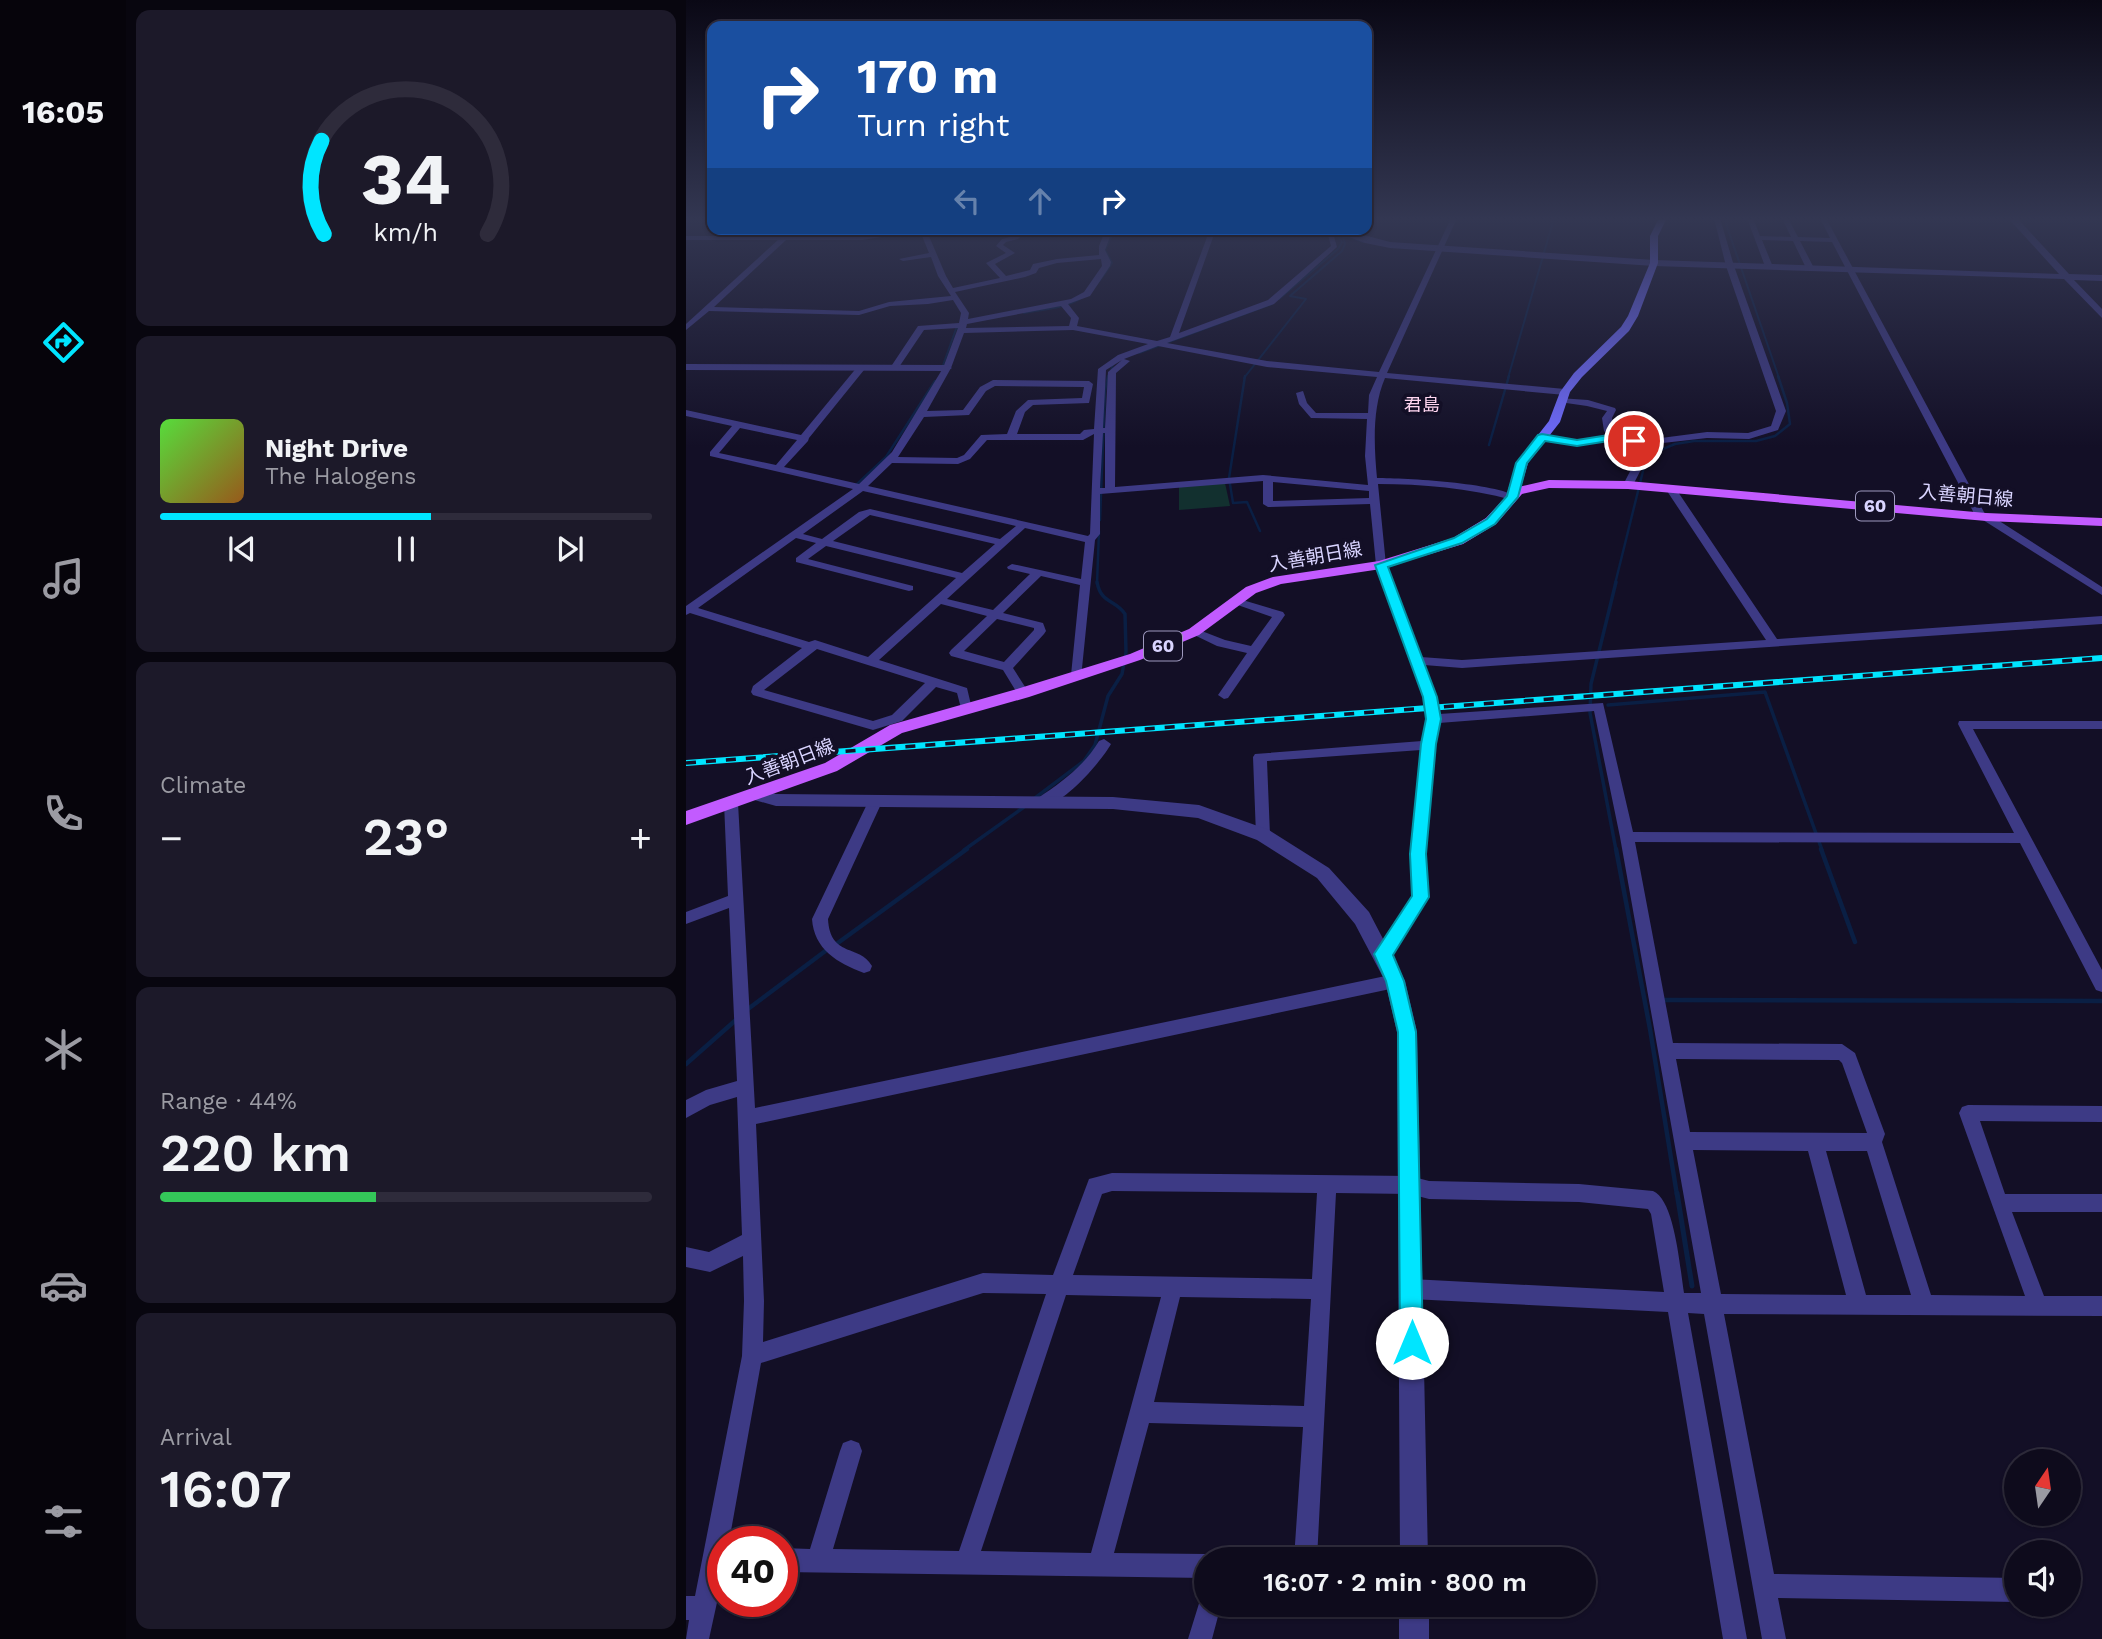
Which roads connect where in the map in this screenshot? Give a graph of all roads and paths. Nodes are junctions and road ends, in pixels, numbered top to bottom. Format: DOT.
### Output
graph roads {
  1 [pos="723,294"];
  2 [pos="953,294"];
  3 [pos="955,294"];
  4 [pos="1087,294"];
  5 [pos="1189,294"];
  6 [pos="1279,294"];
  7 [pos="1419,294"];
  8 [pos="1640,294"];
  9 [pos="1740,294"];
  10 [pos="1863,294"];
  11 [pos="2083,294"];
  12 [pos="1064,304"];
  13 [pos="707,309"];
  14 [pos="2102,315"];
  15 [pos="962,326"];
  16 [pos="686,328"];
  17 [pos="1073,328"];
  18 [pos="1174,337"];
  19 [pos="1159,346"];
  20 [pos="686,366"];
  21 [pos="861,368"];
  22 [pos="894,368"];
  23 [pos="947,368"];
  24 [pos="1382,374"];
  25 [pos="1300,393"];
  26 [pos="1564,396"];
  27 [pos="686,413"];
  28 [pos="921,414"];
  29 [pos="1372,416"];
  30 [pos="738,424"];
  31 [pos="1110,430"];
  32 [pos="1097,431"];
  33 [pos="1011,437"];
  34 [pos="1615,437"];
  35 [pos="1542,438"];
  36 [pos="805,439"];
  37 [pos="1654,445"];
  38 [pos="890,460"];
  39 [pos="778,469"];
  40 [pos="1268,478"];
  41 [pos="1373,484"];
  42 [pos="1628,485"];
  43 [pos="861,488"];
  44 [pos="1670,488"];
  45 [pos="1110,490"];
  46 [pos="1095,492"];
  47 [pos="1512,497"];
  48 [pos="1374,501"];
  49 [pos="1984,517"];
  50 [pos="2102,522"];
  51 [pos="1023,525"];
  52 [pos="795,535"];
  53 [pos="1090,540"];
  54 [pos="824,542"];
  55 [pos="1003,543"];
  56 [pos="1381,565"];
  57 [pos="1012,567"];
  58 [pos="1038,573"];
  59 [pos="964,578"];
  60 [pos="1086,583"];
  61 [pos="909,588"];
  62 [pos="2102,592"];
  63 [pos="939,600"];
  64 [pos="1236,601"];
  65 [pos="687,610"];
  66 [pos="996,615"];
  67 [pos="2102,620"];
  68 [pos="1194,632"];
  69 [pos="1774,643"];
  70 [pos="811,647"];
  71 [pos="1254,651"];
  72 [pos="1417,661"];
  73 [pos="869,662"];
  74 [pos="1007,667"];
  75 [pos="1077,675"];
  76 [pos="934,682"];
  77 [pos="1023,693"];
  78 [pos="1224,695"];
  79 [pos="966,709"];
  80 [pos="1433,719"];
  81 [pos="2102,725"];
  82 [pos="1104,744"];
  83 [pos="1428,744"];
  84 [pos="757,795"];
  85 [pos="875,802"];
  86 [pos="1043,802"];
  87 [pos="731,803"];
  88 [pos="686,818"];
  89 [pos="1263,835"];
  90 [pos="1627,837"];
  91 [pos="2024,838"];
  92 [pos="736,899"];
  93 [pos="686,918"];
  94 [pos="1383,954"];
  95 [pos="864,966"];
  96 [pos="1395,981"];
  97 [pos="2102,985"];
  98 [pos="1667,1051"];
  99 [pos="746,1087"];
  100 [pos="686,1110"];
  101 [pos="2102,1114"];
  102 [pos="747,1118"];
  103 [pos="1683,1141"];
  104 [pos="1815,1142"];
  105 [pos="1872,1142"];
  106 [pos="1326,1184"];
  107 [pos="1410,1185"];
  108 [pos="1999,1203"];
  109 [pos="2102,1203"];
  110 [pos="751,1241"];
  111 [pos="686,1257"];
  112 [pos="1059,1285"];
  113 [pos="1173,1287"];
  114 [pos="1320,1289"];
  115 [pos="1411,1289"];
  116 [pos="1677,1302"];
  117 [pos="1713,1304"];
  118 [pos="1860,1305"];
  119 [pos="1924,1305"];
  120 [pos="2038,1305"];
  121 [pos="2102,1306"];
  122 [pos="752,1356"];
  123 [pos="1141,1412"];
  124 [pos="1314,1417"];
  125 [pos="851,1451"];
  126 [pos="724,1526"];
  127 [pos="1307,1547"];
  128 [pos="1414,1547"];
  129 [pos="798,1560"];
  130 [pos="967,1560"];
  131 [pos="818,1561"];
  132 [pos="1100,1563"];
  133 [pos="1194,1566"];
  134 [pos="707,1583"];
  135 [pos="1764,1586"];
  136 [pos="2004,1590"];
  137 [pos="695,1608"];
  138 [pos="1206,1617"];
  139 [pos="1414,1617"];
  140 [pos="696,1639"];
  141 [pos="1200,1639"];
  142 [pos="1415,1639"];
  143 [pos="1735,1639"];
  144 [pos="1774,1639"];
  1 -- 13 [label="street"];
  2 -- 13 [label="street"];
  3 -- 15 [label="street"];
  4 -- 12 [label="street"];
  5 -- 18 [label="street"];
  6 -- 18 [label="street"];
  7 -- 24 [label="street"];
  8 -- 26 [label="main road"];
  9 -- 37 [label="street"];
  10 -- 49 [label="street"];
  11 -- 14 [label="street"];
  12 -- 15 [label="street"];
  12 -- 17 [label="street"];
  13 -- 16 [label="street"];
  15 -- 17 [label="street"];
  15 -- 22 [label="street"];
  15 -- 23 [label="street"];
  17 -- 19 [label="street"];
  18 -- 19 [label="street"];
  19 -- 24 [label="street"];
  19 -- 31 [label="street"];
  19 -- 32 [label="street"];
  20 -- 21 [label="street"];
  21 -- 22 [label="street"];
  21 -- 36 [label="street"];
  22 -- 23 [label="street"];
  23 -- 28 [label="street"];
  24 -- 26 [label="street"];
  24 -- 29 [label="street"];
  25 -- 29 [label="street"];
  26 -- 34 [label="street"];
  26 -- 35 [label="main road"];
  27 -- 30 [label="street"];
  28 -- 33 [label="street"];
  28 -- 38 [label="street"];
  29 -- 41 [label="street"];
  30 -- 36 [label="street"];
  30 -- 39 [label="street"];
  31 -- 32 [label="street"];
  31 -- 45 [label="street"];
  32 -- 33 [label="street"];
  32 -- 46 [label="street"];
  33 -- 38 [label="street"];
  34 -- 35 [label="street"];
  34 -- 37 [label="street"];
  35 -- 47 [label="main road"];
  36 -- 39 [label="street"];
  37 -- 42 [label="street"];
  38 -- 43 [label="street"];
  39 -- 43 [label="street"];
  40 -- 41 [label="street"];
  40 -- 45 [label="street"];
  40 -- 48 [label="street"];
  41 -- 47 [label="street"];
  41 -- 48 [label="street"];
  42 -- 44 [label="main road, 入善朝日線 / 60"];
  42 -- 47 [label="main road, 入善朝日線 / 60"];
  43 -- 51 [label="street"];
  43 -- 52 [label="street"];
  44 -- 49 [label="main road, 入善朝日線 / 60"];
  44 -- 69 [label="street"];
  45 -- 46 [label="street"];
  46 -- 53 [label="street"];
  47 -- 56 [label="main road, 入善朝日線 / 60"];
  48 -- 56 [label="street"];
  49 -- 50 [label="main road, 入善朝日線 / 60"];
  49 -- 62 [label="street"];
  51 -- 53 [label="street"];
  51 -- 55 [label="street"];
  52 -- 54 [label="street"];
  52 -- 65 [label="street"];
  53 -- 60 [label="street"];
  54 -- 55 [label="street"];
  54 -- 59 [label="street"];
  54 -- 61 [label="street"];
  55 -- 59 [label="street"];
  56 -- 64 [label="main road, 入善朝日線 / 60"];
  56 -- 72 [label="street"];
  57 -- 58 [label="street"];
  58 -- 60 [label="street"];
  58 -- 66 [label="street"];
  59 -- 63 [label="street"];
  60 -- 75 [label="street"];
  63 -- 66 [label="street"];
  63 -- 73 [label="street"];
  64 -- 68 [label="main road, 入善朝日線 / 60"];
  64 -- 71 [label="street"];
  65 -- 70 [label="street"];
  66 -- 74 [label="street"];
  66 -- 74 [label="street"];
  67 -- 69 [label="street"];
  68 -- 71 [label="street"];
  68 -- 75 [label="main road, 入善朝日線 / 60"];
  69 -- 72 [label="street"];
  70 -- 73 [label="street"];
  70 -- 76 [label="street"];
  71 -- 78 [label="street"];
  72 -- 80 [label="street"];
  73 -- 76 [label="street"];
  74 -- 77 [label="street"];
  75 -- 77 [label="main road, 入善朝日線 / 60"];
  76 -- 79 [label="street"];
  77 -- 79 [label="main road, 入善朝日線 / 60"];
  79 -- 84 [label="main road, 入善朝日線 / 60"];
  80 -- 83 [label="street"];
  80 -- 90 [label="street"];
  81 -- 91 [label="street"];
  82 -- 86 [label="street"];
  83 -- 89 [label="street"];
  83 -- 94 [label="street"];
  84 -- 85 [label="street"];
  84 -- 87 [label="main road, 入善朝日線 / 60"];
  85 -- 86 [label="street"];
  85 -- 95 [label="street"];
  86 -- 89 [label="street"];
  87 -- 88 [label="main road, 入善朝日線 / 60"];
  87 -- 92 [label="street"];
  89 -- 94 [label="street"];
  90 -- 91 [label="street"];
  90 -- 98 [label="street"];
  91 -- 97 [label="street"];
  92 -- 93 [label="street"];
  92 -- 99 [label="street"];
  94 -- 96 [label="street"];
  96 -- 102 [label="street"];
  96 -- 107 [label="street"];
  98 -- 103 [label="street"];
  98 -- 105 [label="street"];
  99 -- 100 [label="street"];
  99 -- 102 [label="street"];
  101 -- 108 [label="street"];
  102 -- 110 [label="street"];
  103 -- 104 [label="street"];
  103 -- 117 [label="street"];
  104 -- 105 [label="street"];
  104 -- 118 [label="street"];
  105 -- 119 [label="street"];
  106 -- 107 [label="street"];
  106 -- 112 [label="street"];
  106 -- 114 [label="street"];
  107 -- 115 [label="street"];
  107 -- 116 [label="street"];
  108 -- 109 [label="street"];
  108 -- 120 [label="street"];
  110 -- 111 [label="street"];
  110 -- 122 [label="street"];
  112 -- 113 [label="street"];
  112 -- 122 [label="street"];
  112 -- 130 [label="street"];
  113 -- 114 [label="street"];
  113 -- 123 [label="street"];
  114 -- 124 [label="street"];
  115 -- 116 [label="street"];
  115 -- 128 [label="street"];
  116 -- 117 [label="street"];
  116 -- 143 [label="street"];
  117 -- 118 [label="street"];
  117 -- 135 [label="street"];
  118 -- 119 [label="street"];
  119 -- 120 [label="street"];
  120 -- 121 [label="street"];
  122 -- 126 [label="street"];
  123 -- 124 [label="street"];
  123 -- 132 [label="street"];
  124 -- 127 [label="street"];
  125 -- 131 [label="street"];
  129 -- 131 [label="street"];
  130 -- 131 [label="street"];
  130 -- 132 [label="street"];
  132 -- 133 [label="street"];
  134 -- 137 [label="street"];
  135 -- 136 [label="street"];
  135 -- 144 [label="street"];
  137 -- 140 [label="street"];
  138 -- 141 [label="street"];
  139 -- 142 [label="street"];
}
